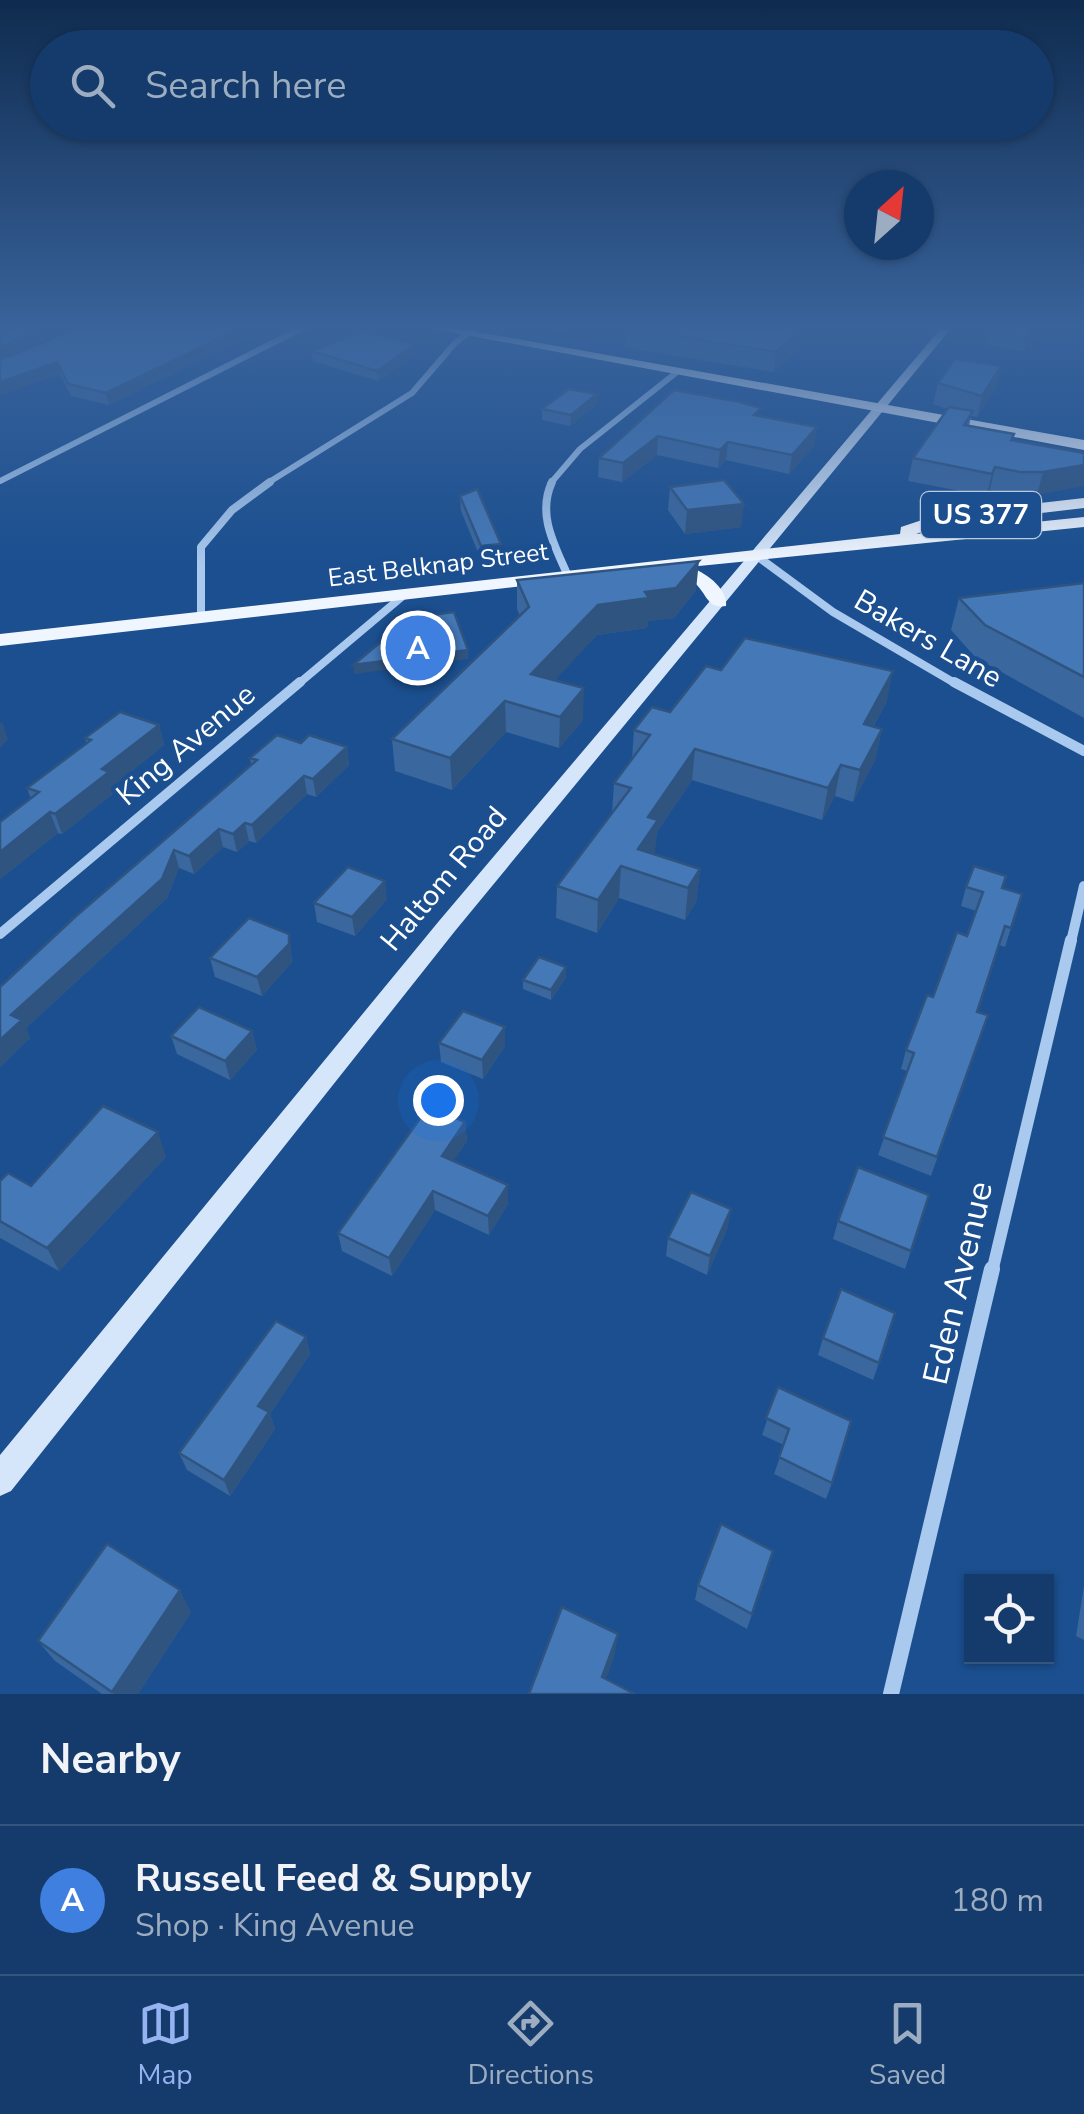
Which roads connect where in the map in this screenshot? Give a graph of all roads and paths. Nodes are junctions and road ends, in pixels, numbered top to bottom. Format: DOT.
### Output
graph roads {
  1 [pos="148,406"];
  2 [pos="391,406"];
  3 [pos="635,406"];
  4 [pos="859,406"];
  5 [pos="883,406"];
  6 [pos="880,410"];
  7 [pos="955,424"];
  8 [pos="1084,443"];
  9 [pos="1084,457"];
  10 [pos="0,481"];
  11 [pos="1084,503"];
  12 [pos="1084,522"];
  13 [pos="881,540"];
  14 [pos="756,556"];
  15 [pos="656,565"];
  16 [pos="566,574"];
  17 [pos="404,594"];
  18 [pos="718,602"];
  19 [pos="201,617"];
  20 [pos="0,640"];
  21 [pos="1084,752"];
  22 [pos="1084,886"];
  23 [pos="0,934"];
  24 [pos="0,1480"];
  25 [pos="891,1694"];
  1 -- 10 [label="street"];
  2 -- 19 [label="street"];
  3 -- 16 [label="street"];
  4 -- 6 [label="main road"];
  5 -- 6 [label="main road, Haltom Road"];
  6 -- 7 [label="main road"];
  6 -- 14 [label="main road, Haltom Road"];
  7 -- 8 [label="main road"];
  7 -- 9 [label="main road"];
  11 -- 13 [label="main road, US 377"];
  12 -- 13 [label="main road, US 377"];
  13 -- 14 [label="main road, East Belknap Street / US 377"];
  14 -- 15 [label="main road, East Belknap Street / US 377"];
  14 -- 18 [label="main road, Haltom Road"];
  14 -- 21 [label="street, Bakers Lane"];
  15 -- 16 [label="main road, East Belknap Street / US 377"];
  15 -- 18 [label="main road"];
  16 -- 17 [label="main road, East Belknap Street / US 377"];
  17 -- 19 [label="main road, East Belknap Street / US 377"];
  17 -- 23 [label="street, King Avenue"];
  18 -- 24 [label="main road, Haltom Road"];
  19 -- 20 [label="main road, East Belknap Street / US 377"];
  22 -- 25 [label="street, Eden Avenue"];
}
